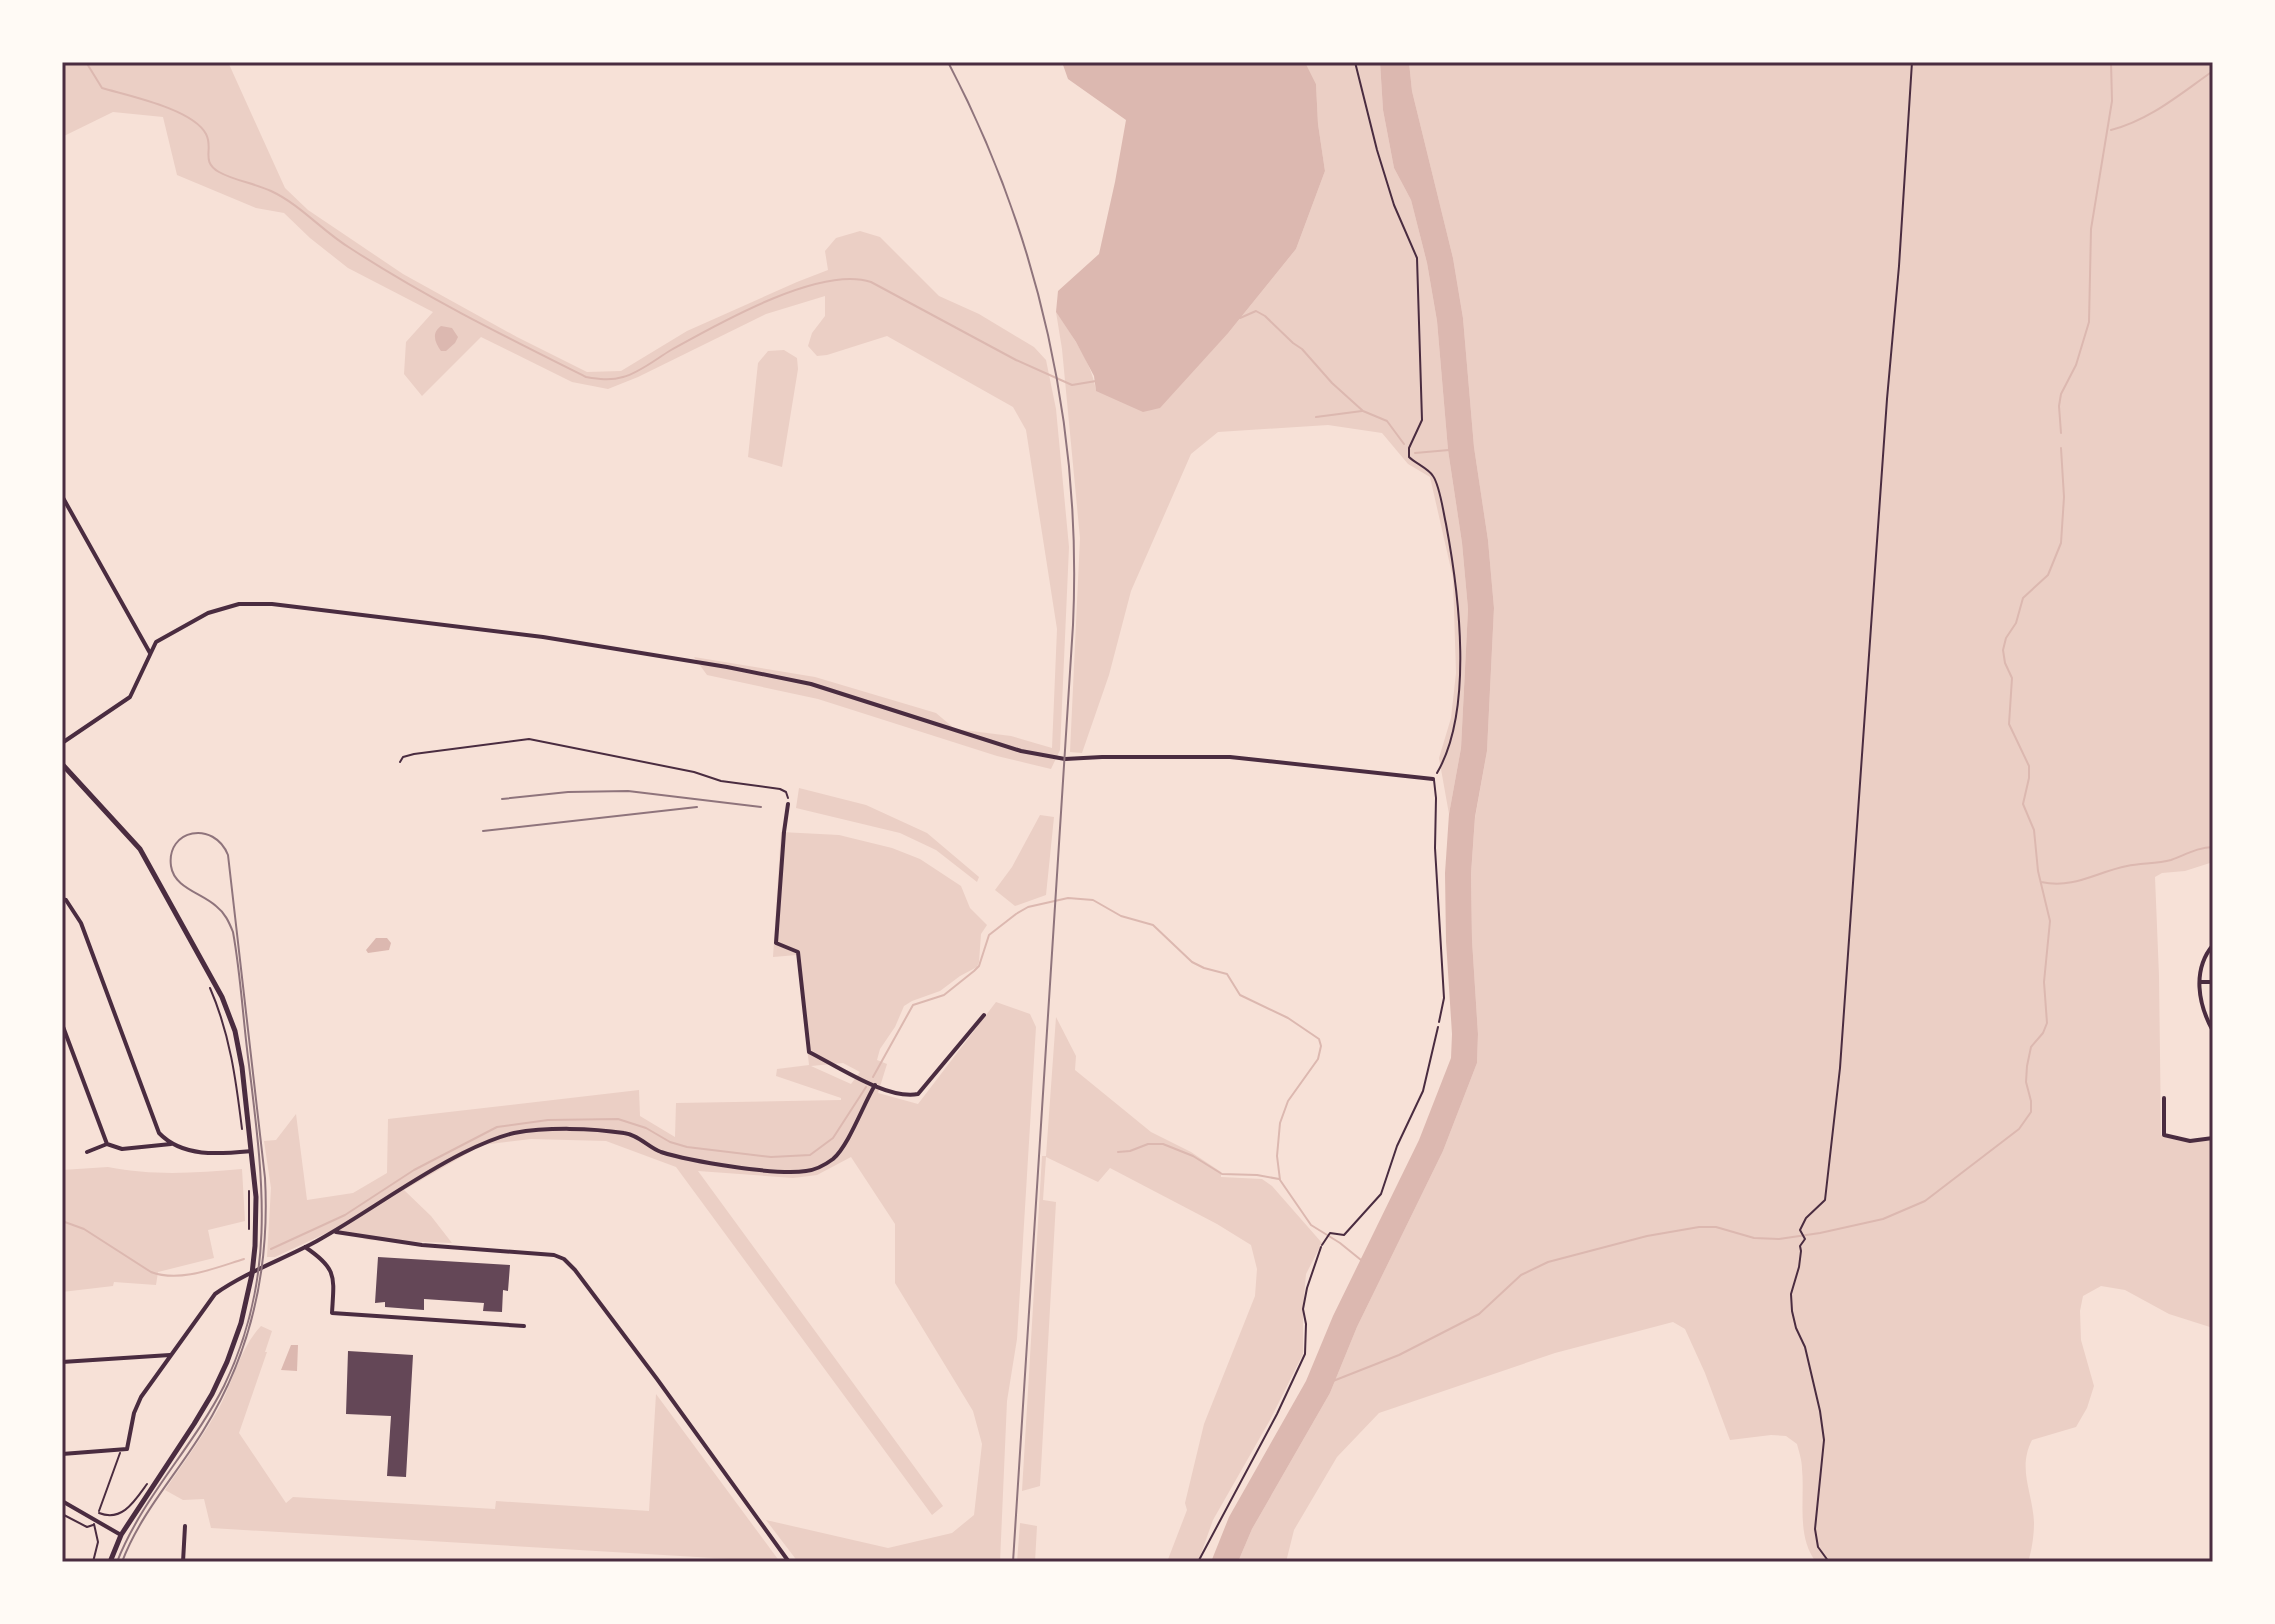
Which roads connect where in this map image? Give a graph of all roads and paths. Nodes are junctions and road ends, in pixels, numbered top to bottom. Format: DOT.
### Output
graph roads {
  1 [pos="1355,62"];
  2 [pos="1912,62"];
  3 [pos="62,496"];
  4 [pos="150,653"];
  5 [pos="62,743"];
  6 [pos="400,762"];
  7 [pos="62,764"];
  8 [pos="1433,779"];
  9 [pos="788,804"];
  10 [pos="62,899"];
  11 [pos="2213,945"];
  12 [pos="2201,982"];
  13 [pos="2213,982"];
  14 [pos="984,1015"];
  15 [pos="1439,1022"];
  16 [pos="62,1024"];
  17 [pos="2213,1031"];
  18 [pos="875,1085"];
  19 [pos="2164,1098"];
  20 [pos="2213,1138"];
  21 [pos="107,1144"];
  22 [pos="172,1144"];
  23 [pos="252,1151"];
  24 [pos="87,1152"];
  25 [pos="334,1231"];
  26 [pos="1324,1241"];
  27 [pos="305,1247"];
  28 [pos="1321,1247"];
  29 [pos="252,1274"];
  30 [pos="524,1326"];
  31 [pos="170,1355"];
  32 [pos="62,1362"];
  33 [pos="122,1450"];
  34 [pos="62,1454"];
  35 [pos="62,1501"];
  36 [pos="99,1513"];
  37 [pos="62,1514"];
  38 [pos="185,1526"];
  39 [pos="121,1535"];
  40 [pos="93,1562"];
  41 [pos="110,1562"];
  42 [pos="183,1562"];
  43 [pos="789,1562"];
  44 [pos="1198,1562"];
  45 [pos="1829,1562"];
  1 -- 8 [label="path"];
  2 -- 45 [label="path"];
  3 -- 4 [label="street"];
  4 -- 5 [label="street"];
  4 -- 8 [label="street"];
  6 -- 9 [label="path"];
  7 -- 23 [label="street"];
  8 -- 15 [label="lane"];
  9 -- 18 [label="street"];
  10 -- 22 [label="street"];
  11 -- 12 [label="street"];
  12 -- 13 [label="street"];
  12 -- 17 [label="street"];
  14 -- 18 [label="street"];
  15 -- 26 [label="path"];
  16 -- 21 [label="street"];
  18 -- 25 [label="street"];
  19 -- 20 [label="street"];
  21 -- 22 [label="street"];
  21 -- 24 [label="street"];
  22 -- 23 [label="street"];
  23 -- 29 [label="street"];
  25 -- 27 [label="street"];
  25 -- 43 [label="street"];
  27 -- 29 [label="street"];
  27 -- 30 [label="street"];
  28 -- 44 [label="lane"];
  29 -- 31 [label="street"];
  29 -- 39 [label="street"];
  31 -- 32 [label="street"];
  31 -- 33 [label="street"];
  33 -- 34 [label="street"];
  33 -- 36 [label="path"];
  35 -- 39 [label="street"];
  37 -- 40 [label="path"];
  38 -- 42 [label="street"];
  39 -- 41 [label="street"];
}
